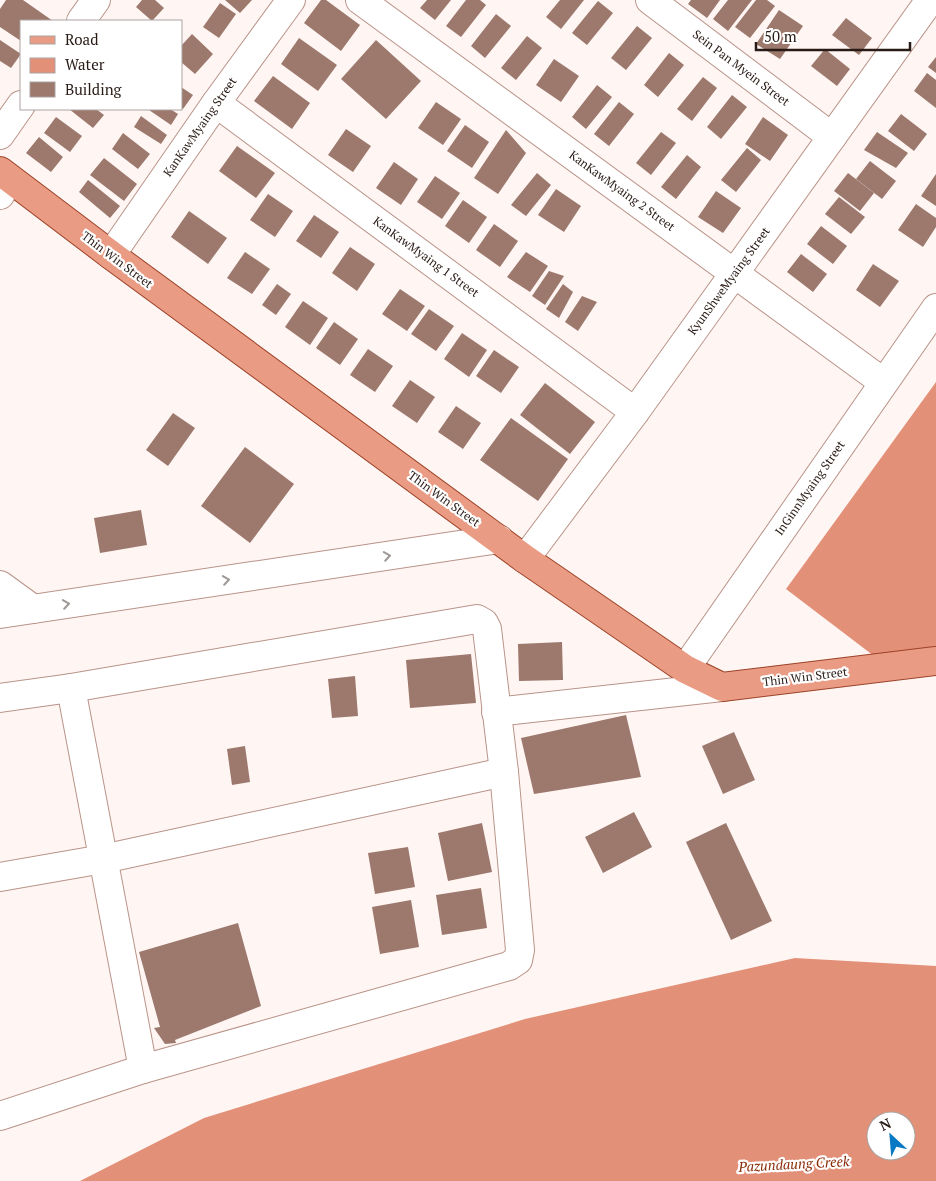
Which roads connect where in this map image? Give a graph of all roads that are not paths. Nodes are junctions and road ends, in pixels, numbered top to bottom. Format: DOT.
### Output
graph roads {
  1 [pos="96,0"];
  2 [pos="291,0"];
  3 [pos="360,0"];
  4 [pos="650,0"];
  5 [pos="930,2"];
  6 [pos="82,20"];
  7 [pos="216,103"];
  8 [pos="20,106"];
  9 [pos="0,135"];
  10 [pos="832,137"];
  11 [pos="3,182"];
  12 [pos="111,256"];
  13 [pos="734,274"];
  14 [pos="936,308"];
  15 [pos="883,382"];
  16 [pos="635,412"];
  17 [pos="499,539"];
  18 [pos="525,559"];
  19 [pos="0,585"];
  20 [pos="33,609"];
  21 [pos="0,614"];
  22 [pos="936,661"];
  23 [pos="685,669"];
  24 [pos="722,687"];
  25 [pos="71,688"];
  26 [pos="0,698"];
  27 [pos="496,712"];
  28 [pos="504,772"];
  29 [pos="103,859"];
  30 [pos="0,877"];
  31 [pos="144,1069"];
  32 [pos="0,1116"];
  1 -- 6 [label="street"];
  2 -- 7 [label="street, KanKawMyaing Street"];
  3 -- 13 [label="street, KanKawMyaing 2 Street"];
  4 -- 10 [label="street, Sein Pan Myein Street"];
  5 -- 10 [label="street, KyunShweMyaing Street"];
  7 -- 12 [label="street, KanKawMyaing Street"];
  7 -- 16 [label="street, KanKawMyaing 1 Street"];
  8 -- 9 [label="street"];
  10 -- 13 [label="street, KyunShweMyaing Street"];
  11 -- 12 [label="main road, Thin Win Street"];
  12 -- 17 [label="main road, Thin Win Street"];
  13 -- 15 [label="street, KanKawMyaing 2 Street"];
  13 -- 16 [label="street, KyunShweMyaing Street"];
  14 -- 15 [label="street, InGinnMyaing Street"];
  15 -- 23 [label="street, InGinnMyaing Street"];
  16 -- 18 [label="street, KyunShweMyaing Street"];
  17 -- 18 [label="main road, Thin Win Street"];
  20 -- 17 [label="street, one-way"];
  18 -- 23 [label="main road, Thin Win Street"];
  19 -- 20 [label="street"];
  20 -- 21 [label="street"];
  22 -- 24 [label="main road, Thin Win Street"];
  23 -- 24 [label="main road, Thin Win Street"];
  24 -- 27 [label="street"];
  25 -- 26 [label="street"];
  25 -- 27 [label="street"];
  25 -- 29 [label="street"];
  27 -- 28 [label="street"];
  28 -- 29 [label="street"];
  28 -- 31 [label="street"];
  29 -- 30 [label="street"];
  29 -- 31 [label="street"];
  31 -- 32 [label="street"];
}
